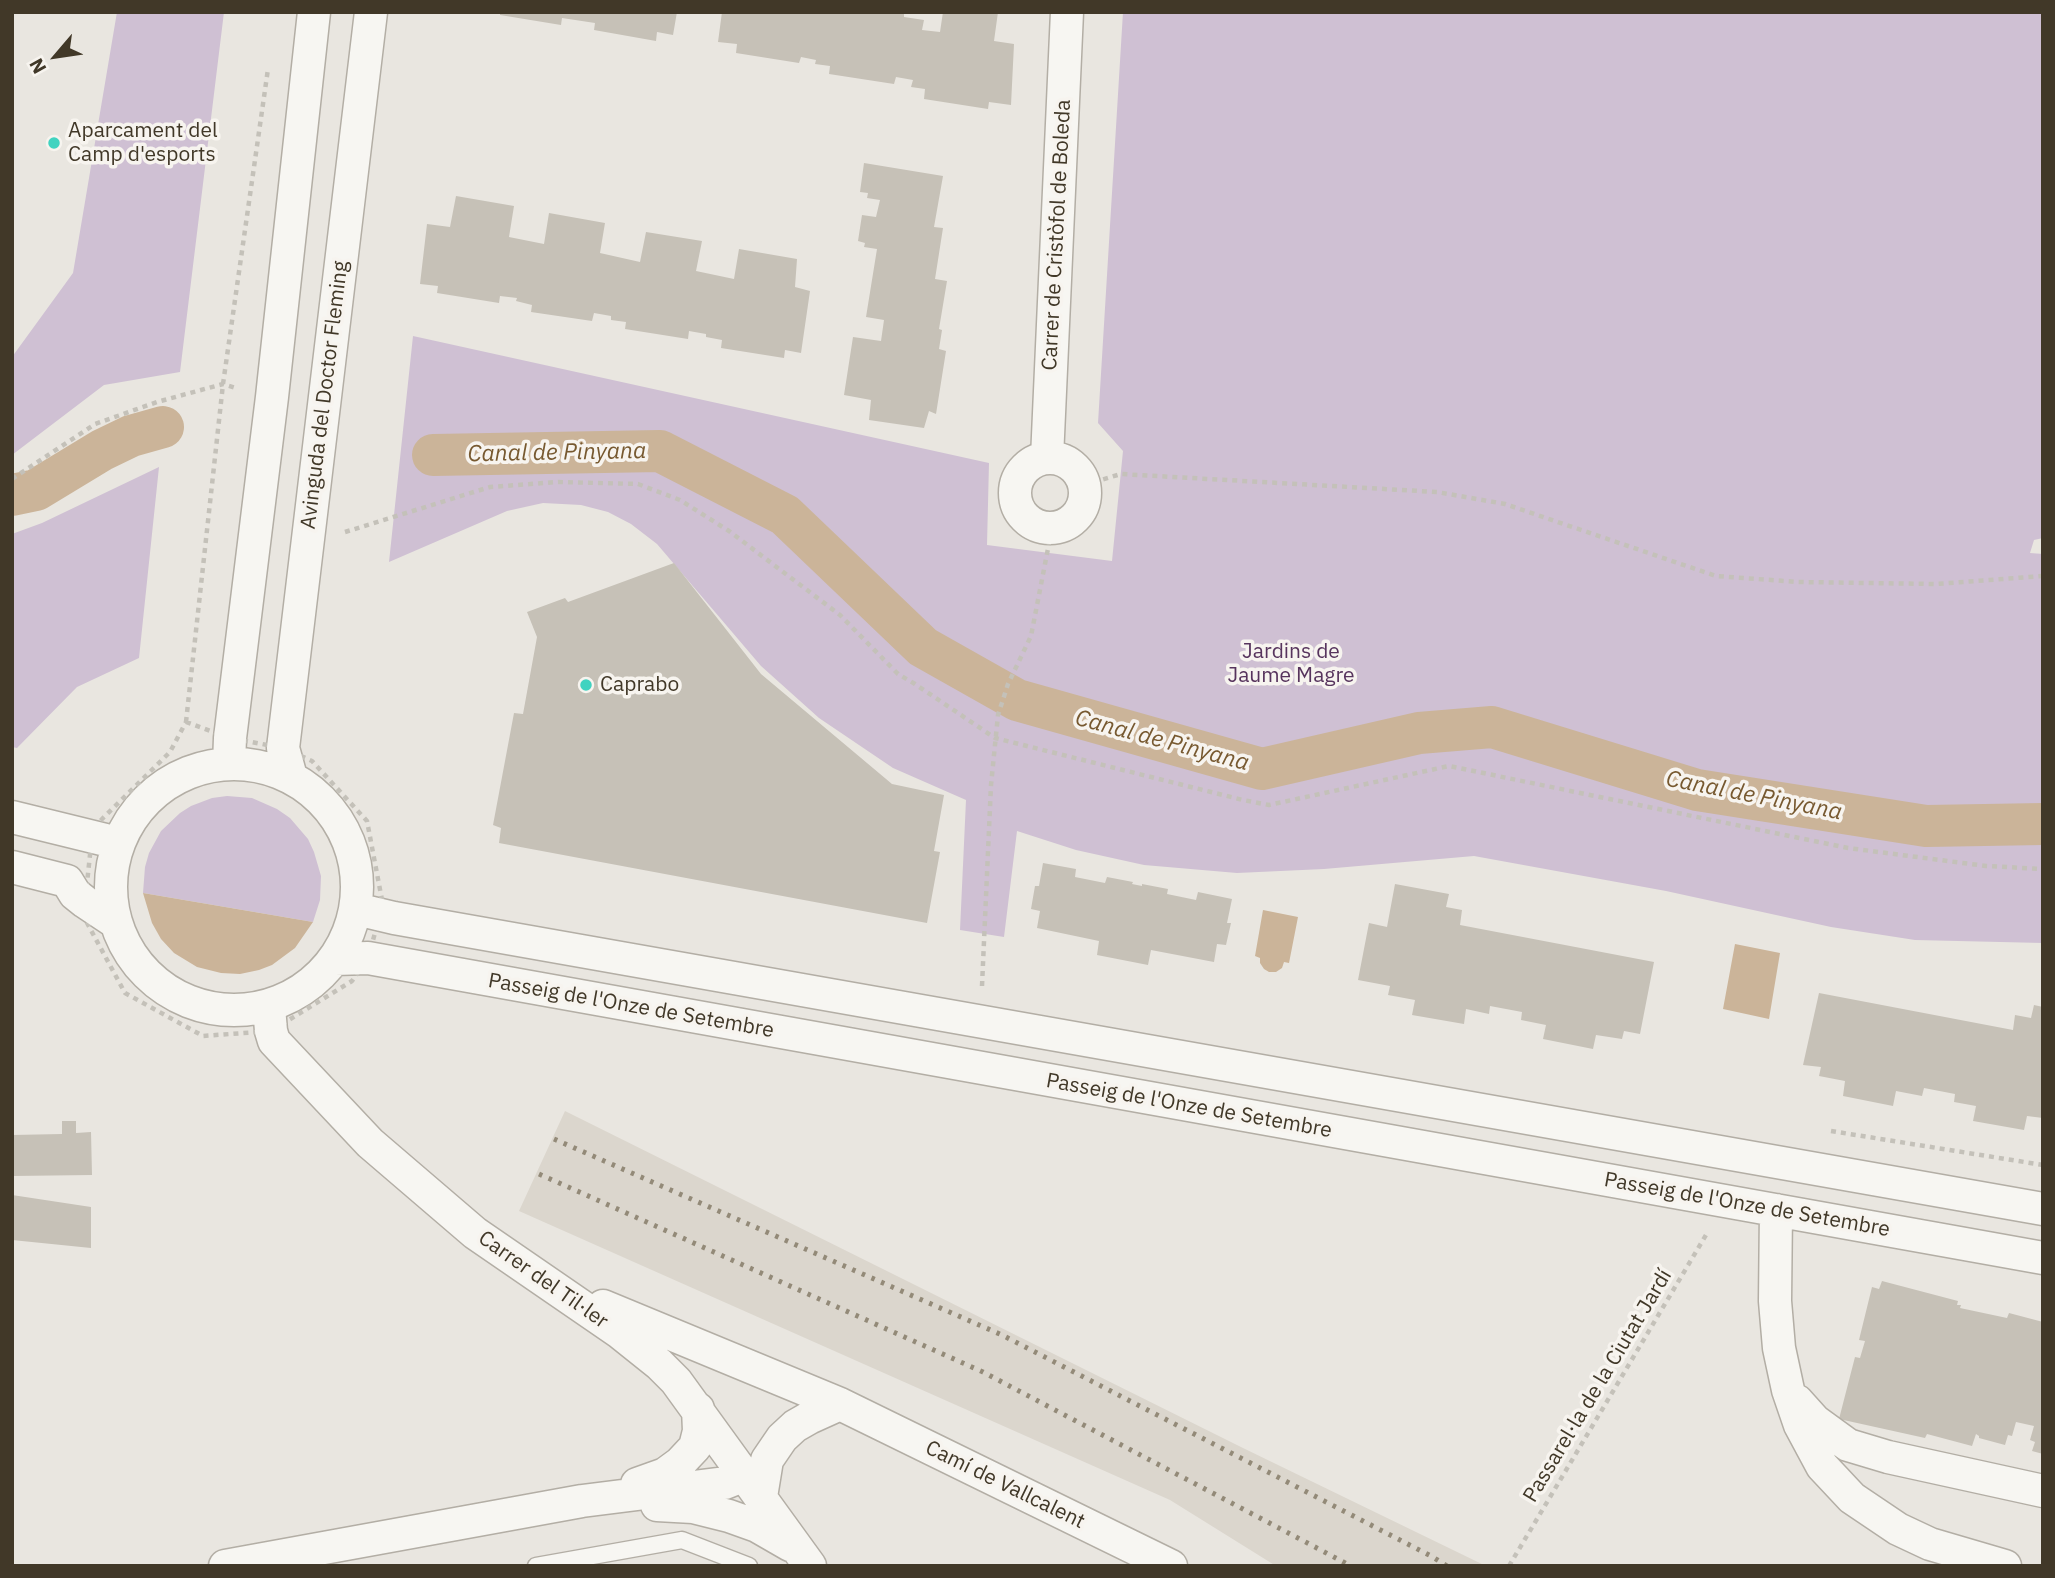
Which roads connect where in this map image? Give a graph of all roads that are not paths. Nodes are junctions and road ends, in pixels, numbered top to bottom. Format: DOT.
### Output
graph roads {
  1 [pos="314,12"];
  2 [pos="371,12"];
  3 [pos="1067,12"];
  4 [pos="1047,458"];
  5 [pos="229,751"];
  6 [pos="287,763"];
  7 [pos="12,817"];
  8 [pos="105,840"];
  9 [pos="12,867"];
  10 [pos="368,912"];
  11 [pos="115,922"];
  12 [pos="335,959"];
  13 [pos="270,1019"];
  14 [pos="2043,1209"];
  15 [pos="1776,1210"];
  16 [pos="2043,1258"];
  17 [pos="559,1290"];
  18 [pos="1788,1390"];
  19 [pos="840,1404"];
  20 [pos="698,1409"];
  21 [pos="753,1486"];
  22 [pos="2043,1491"];
  23 [pos="582,1501"];
  24 [pos="804,1557"];
  25 [pos="225,1566"];
  26 [pos="536,1566"];
  27 [pos="749,1566"];
  28 [pos="1171,1566"];
  29 [pos="2006,1566"];
  1 -- 5 [label="street"];
  2 -- 6 [label="street, Avinguda del Doctor Fleming"];
  3 -- 4 [label="street, Carrer de Cristòfol de Boleda"];
  4 -- 4 [label="street"];
  5 -- 6 [label="street"];
  5 -- 8 [label="street"];
  6 -- 10 [label="street"];
  7 -- 8 [label="street"];
  8 -- 11 [label="street"];
  9 -- 11 [label="street"];
  10 -- 12 [label="street"];
  10 -- 14 [label="street"];
  11 -- 13 [label="street"];
  12 -- 13 [label="street"];
  12 -- 15 [label="street, Passeig de l'Onze de Setembre"];
  13 -- 17 [label="street, Carrer del Til·ler"];
  15 -- 16 [label="street, Passeig de l'Onze de Setembre"];
  15 -- 18 [label="street"];
  17 -- 19 [label="street, Camí de Vallcalent"];
  17 -- 20 [label="street, Carrer del Til·ler"];
  18 -- 22 [label="street"];
  18 -- 29 [label="street"];
  19 -- 21 [label="street"];
  19 -- 28 [label="street, Camí de Vallcalent"];
  20 -- 21 [label="street, Carrer del Til·ler"];
  20 -- 23 [label="street"];
  21 -- 23 [label="street"];
  21 -- 24 [label="street, Carrer del Til·ler"];
  23 -- 24 [label="street"];
  23 -- 25 [label="street"];
  26 -- 27 [label="lane"];
}
